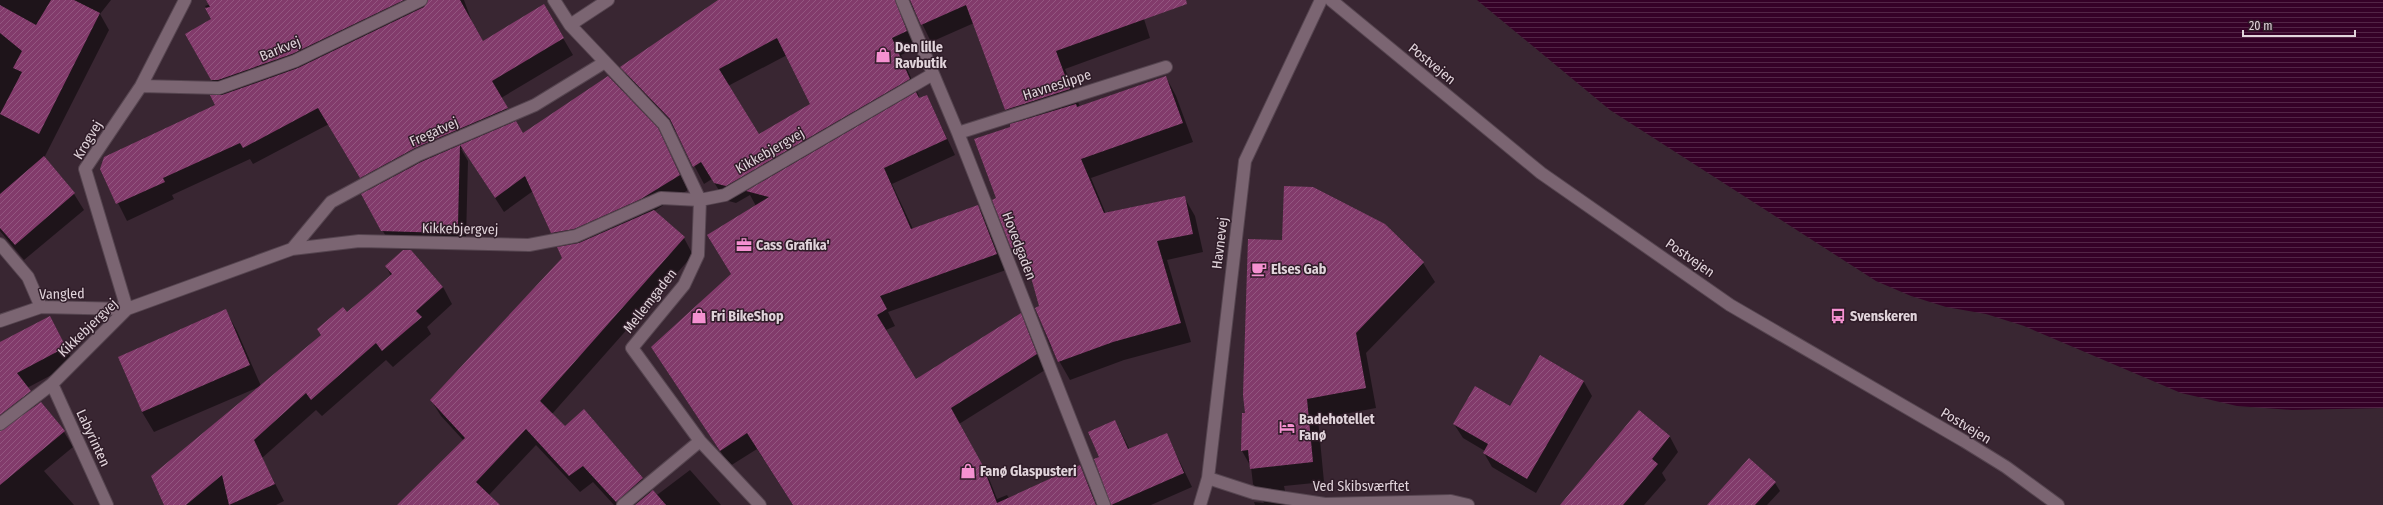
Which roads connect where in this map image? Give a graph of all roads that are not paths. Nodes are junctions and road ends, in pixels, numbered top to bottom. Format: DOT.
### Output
graph roads {
  1 [pos="185,0"];
  2 [pos="421,0"];
  3 [pos="554,0"];
  4 [pos="608,0"];
  5 [pos="902,0"];
  6 [pos="1321,0"];
  7 [pos="1331,0"];
  8 [pos="570,24"];
  9 [pos="605,62"];
  10 [pos="1166,66"];
  11 [pos="933,74"];
  12 [pos="141,86"];
  13 [pos="958,133"];
  14 [pos="700,200"];
  15 [pos="0,244"];
  16 [pos="292,249"];
  17 [pos="41,307"];
  18 [pos="127,309"];
  19 [pos="0,321"];
  20 [pos="52,384"];
  21 [pos="0,424"];
  22 [pos="700,441"];
  23 [pos="1208,478"];
  24 [pos="107,505"];
  25 [pos="623,505"];
  26 [pos="760,505"];
  27 [pos="1104,505"];
  28 [pos="1200,505"];
  29 [pos="1468,505"];
  30 [pos="2058,505"];
  1 -- 12 [label="street, Krogvej"];
  2 -- 12 [label="street, Barkvej"];
  3 -- 8 [label="street, Mellemgaden"];
  4 -- 8 [label="street"];
  5 -- 11 [label="street, Hovedgaden"];
  6 -- 23 [label="street, Havnevej"];
  7 -- 30 [label="street, Postvejen"];
  8 -- 9 [label="street, Mellemgaden"];
  9 -- 14 [label="street, Mellemgaden"];
  9 -- 16 [label="street, Fregatvej"];
  10 -- 13 [label="street, Havneslippe"];
  11 -- 13 [label="street, Hovedgaden"];
  11 -- 14 [label="street, Kikkebjergvej"];
  12 -- 18 [label="street, Krogvej"];
  13 -- 27 [label="street, Hovedgaden"];
  14 -- 16 [label="street, Kikkebjergvej"];
  14 -- 22 [label="street, Mellemgaden"];
  15 -- 17 [label="street"];
  16 -- 18 [label="street, Kikkebjergvej"];
  17 -- 18 [label="street, Vangled"];
  17 -- 19 [label="street, Vangled"];
  18 -- 20 [label="street, Kikkebjergvej"];
  20 -- 21 [label="street, Kikkebjergvej"];
  20 -- 24 [label="street, Labyrinten"];
  22 -- 25 [label="street"];
  22 -- 26 [label="street, Mellemgaden"];
  23 -- 28 [label="street, Havnevej"];
  23 -- 29 [label="street, Ved Skibsværftet"];
}
